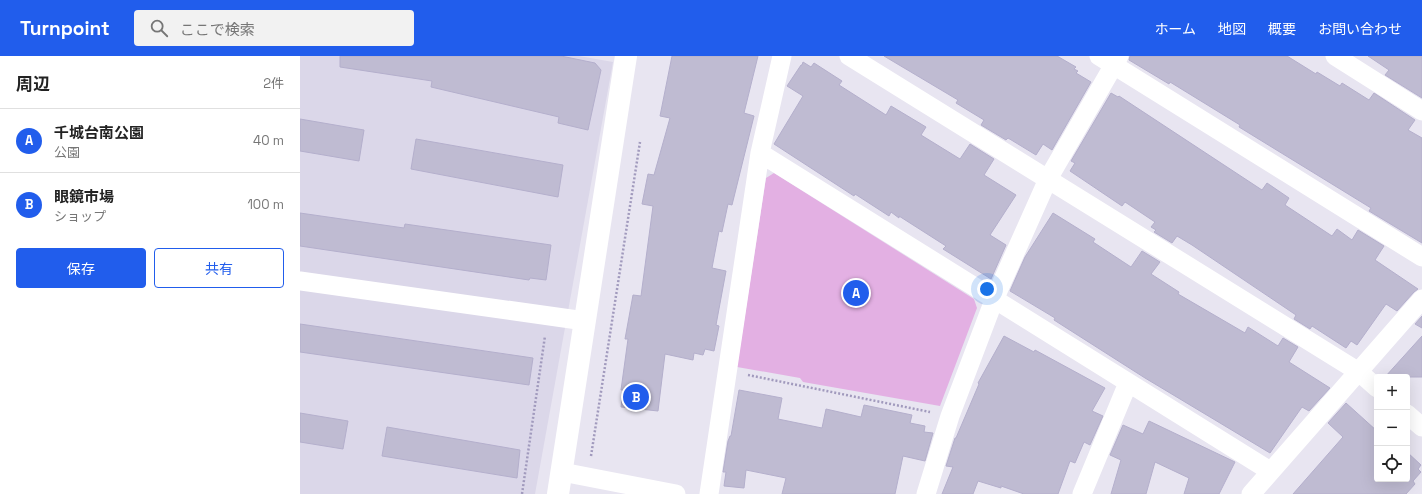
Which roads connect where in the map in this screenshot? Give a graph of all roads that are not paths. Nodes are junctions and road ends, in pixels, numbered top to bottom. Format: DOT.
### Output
graph roads {
  1 [pos="626,56"];
  2 [pos="782,56"];
  3 [pos="849,56"];
  4 [pos="1335,56"];
  5 [pos="1110,59"];
  6 [pos="1422,111"];
  7 [pos="760,153"];
  8 [pos="1048,179"];
  9 [pos="1422,257"];
  10 [pos="300,281"];
  11 [pos="1422,299"];
  12 [pos="994,300"];
  13 [pos="585,321"];
  14 [pos="1359,372"];
  15 [pos="1128,383"];
  16 [pos="1374,385"];
  17 [pos="1410,417"];
  18 [pos="1422,427"];
  19 [pos="1270,471"];
  20 [pos="562,472"];
  21 [pos="558,494"];
  22 [pos="676,494"];
  23 [pos="709,494"];
  24 [pos="926,494"];
  25 [pos="1082,494"];
  26 [pos="1251,494"];
  1 -- 13 [label="street"];
  2 -- 7 [label="street"];
  3 -- 8 [label="street"];
  4 -- 6 [label="street"];
  5 -- 8 [label="street"];
  5 -- 9 [label="street"];
  7 -- 12 [label="street"];
  7 -- 23 [label="street"];
  8 -- 12 [label="street"];
  8 -- 14 [label="street"];
  10 -- 13 [label="street"];
  11 -- 14 [label="street"];
  12 -- 15 [label="street"];
  12 -- 24 [label="street"];
  13 -- 20 [label="street"];
  14 -- 16 [label="street"];
  14 -- 19 [label="street"];
  15 -- 19 [label="street"];
  15 -- 25 [label="street"];
  17 -- 18 [label="street"];
  19 -- 26 [label="street"];
  20 -- 21 [label="street"];
  20 -- 22 [label="street"];
}
